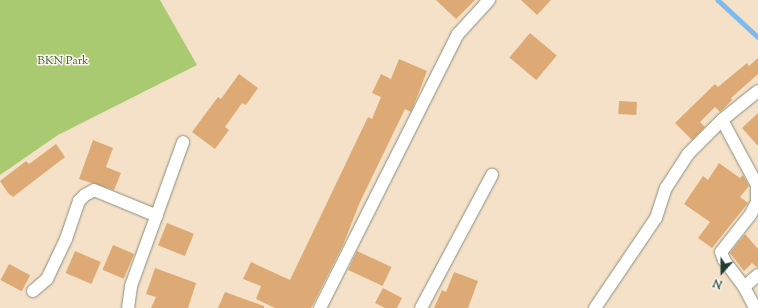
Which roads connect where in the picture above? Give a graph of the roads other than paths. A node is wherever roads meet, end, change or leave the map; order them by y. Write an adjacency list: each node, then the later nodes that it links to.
1 (489, 0): 12 (street)
2 (758, 91): 3 (street)
3 (722, 120): 6 (street); 14 (street)
4 (183, 142): 7 (street)
5 (492, 175): 13 (street)
6 (758, 185): 9 (street)
7 (157, 216): 10 (street); 11 (street)
8 (758, 275): 9 (street)
9 (744, 287): 15 (street)
10 (33, 292)
11 (128, 308)
12 (320, 308)
13 (421, 308)
14 (595, 308)
15 (755, 308)

